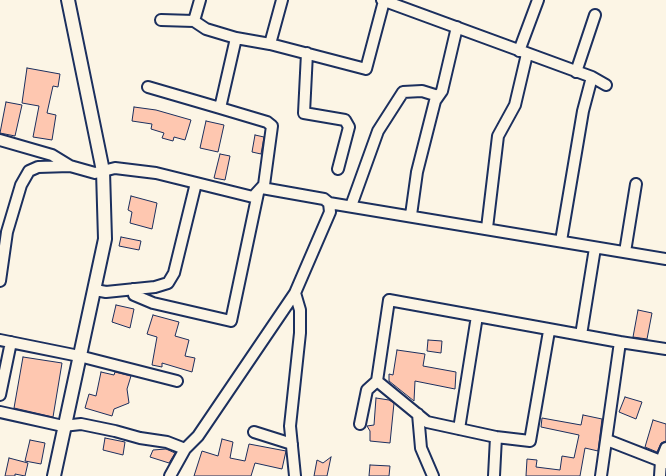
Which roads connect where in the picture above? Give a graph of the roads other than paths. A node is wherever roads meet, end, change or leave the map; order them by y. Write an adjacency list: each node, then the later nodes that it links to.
1 (68, 0): 23 (street)
2 (200, 0): 8 (street)
3 (282, 0): 11 (street)
4 (383, 0): 9 (street); 13 (street)
5 (538, 0): 12 (street)
6 (595, 15): 14 (street)
7 (161, 20): 8 (street)
8 (194, 21): 10 (street)
9 (456, 27): 12 (street); 18 (street)
10 (236, 38): 11 (street); 19 (street)
11 (270, 44): 13 (street)
12 (523, 52): 14 (street); 31 (street)
13 (307, 54): 22 (street)
14 (576, 72): 15 (street)
15 (592, 77): 16 (street); 32 (street)
16 (606, 85)
17 (148, 88): 19 (street)
18 (438, 96): 28 (street); 29 (street)
19 (220, 108): 26 (street)
20 (0, 140): 21 (street)
21 (70, 166): 23 (street); 30 (street)
22 (338, 169)
23 (103, 171): 24 (street); 38 (street)
24 (196, 183): 26 (street); 37 (street)
25 (636, 184): 34 (street)
26 (260, 191): 27 (street); 37 (street)
27 (329, 203): 28 (street); 39 (street)
28 (351, 206): 29 (street)
29 (411, 215): 31 (street)
30 (4, 227): 36 (street)
31 (487, 228): 32 (street)
32 (561, 241): 33 (street)
33 (595, 248): 34 (street); 42 (street)
34 (625, 252): 35 (street)
35 (666, 259)
36 (0, 281)
37 (133, 289): 38 (street)
38 (95, 290): 47 (street)
39 (295, 293): 59 (street); 61 (street)
40 (477, 316): 41 (street); 49 (street); 55 (street)
41 (549, 330): 42 (street); 57 (street)
42 (581, 336): 45 (street)
43 (0, 340): 44 (street)
44 (11, 342): 47 (street); 50 (street)
45 (620, 342): 46 (street); 58 (street)
46 (666, 349)
47 (79, 356): 48 (street); 54 (street)
48 (176, 381)
49 (377, 381): 52 (street); 53 (street)
50 (0, 395)
51 (0, 412): 54 (street)
52 (418, 414): 55 (street); 66 (street)
53 (360, 424)
54 (63, 426): 61 (street); 63 (street)
55 (459, 429): 57 (street)
56 (254, 432): 59 (street)
57 (496, 437): 67 (street)
58 (607, 440): 62 (street); 68 (street)
59 (292, 444): 65 (street)
60 (666, 448): 62 (street)
61 (185, 449): 64 (street)
62 (663, 462): 69 (street)
63 (54, 476)
64 (170, 476)
65 (296, 476)
66 (432, 476)
67 (494, 476)
68 (601, 476)
69 (660, 476)

